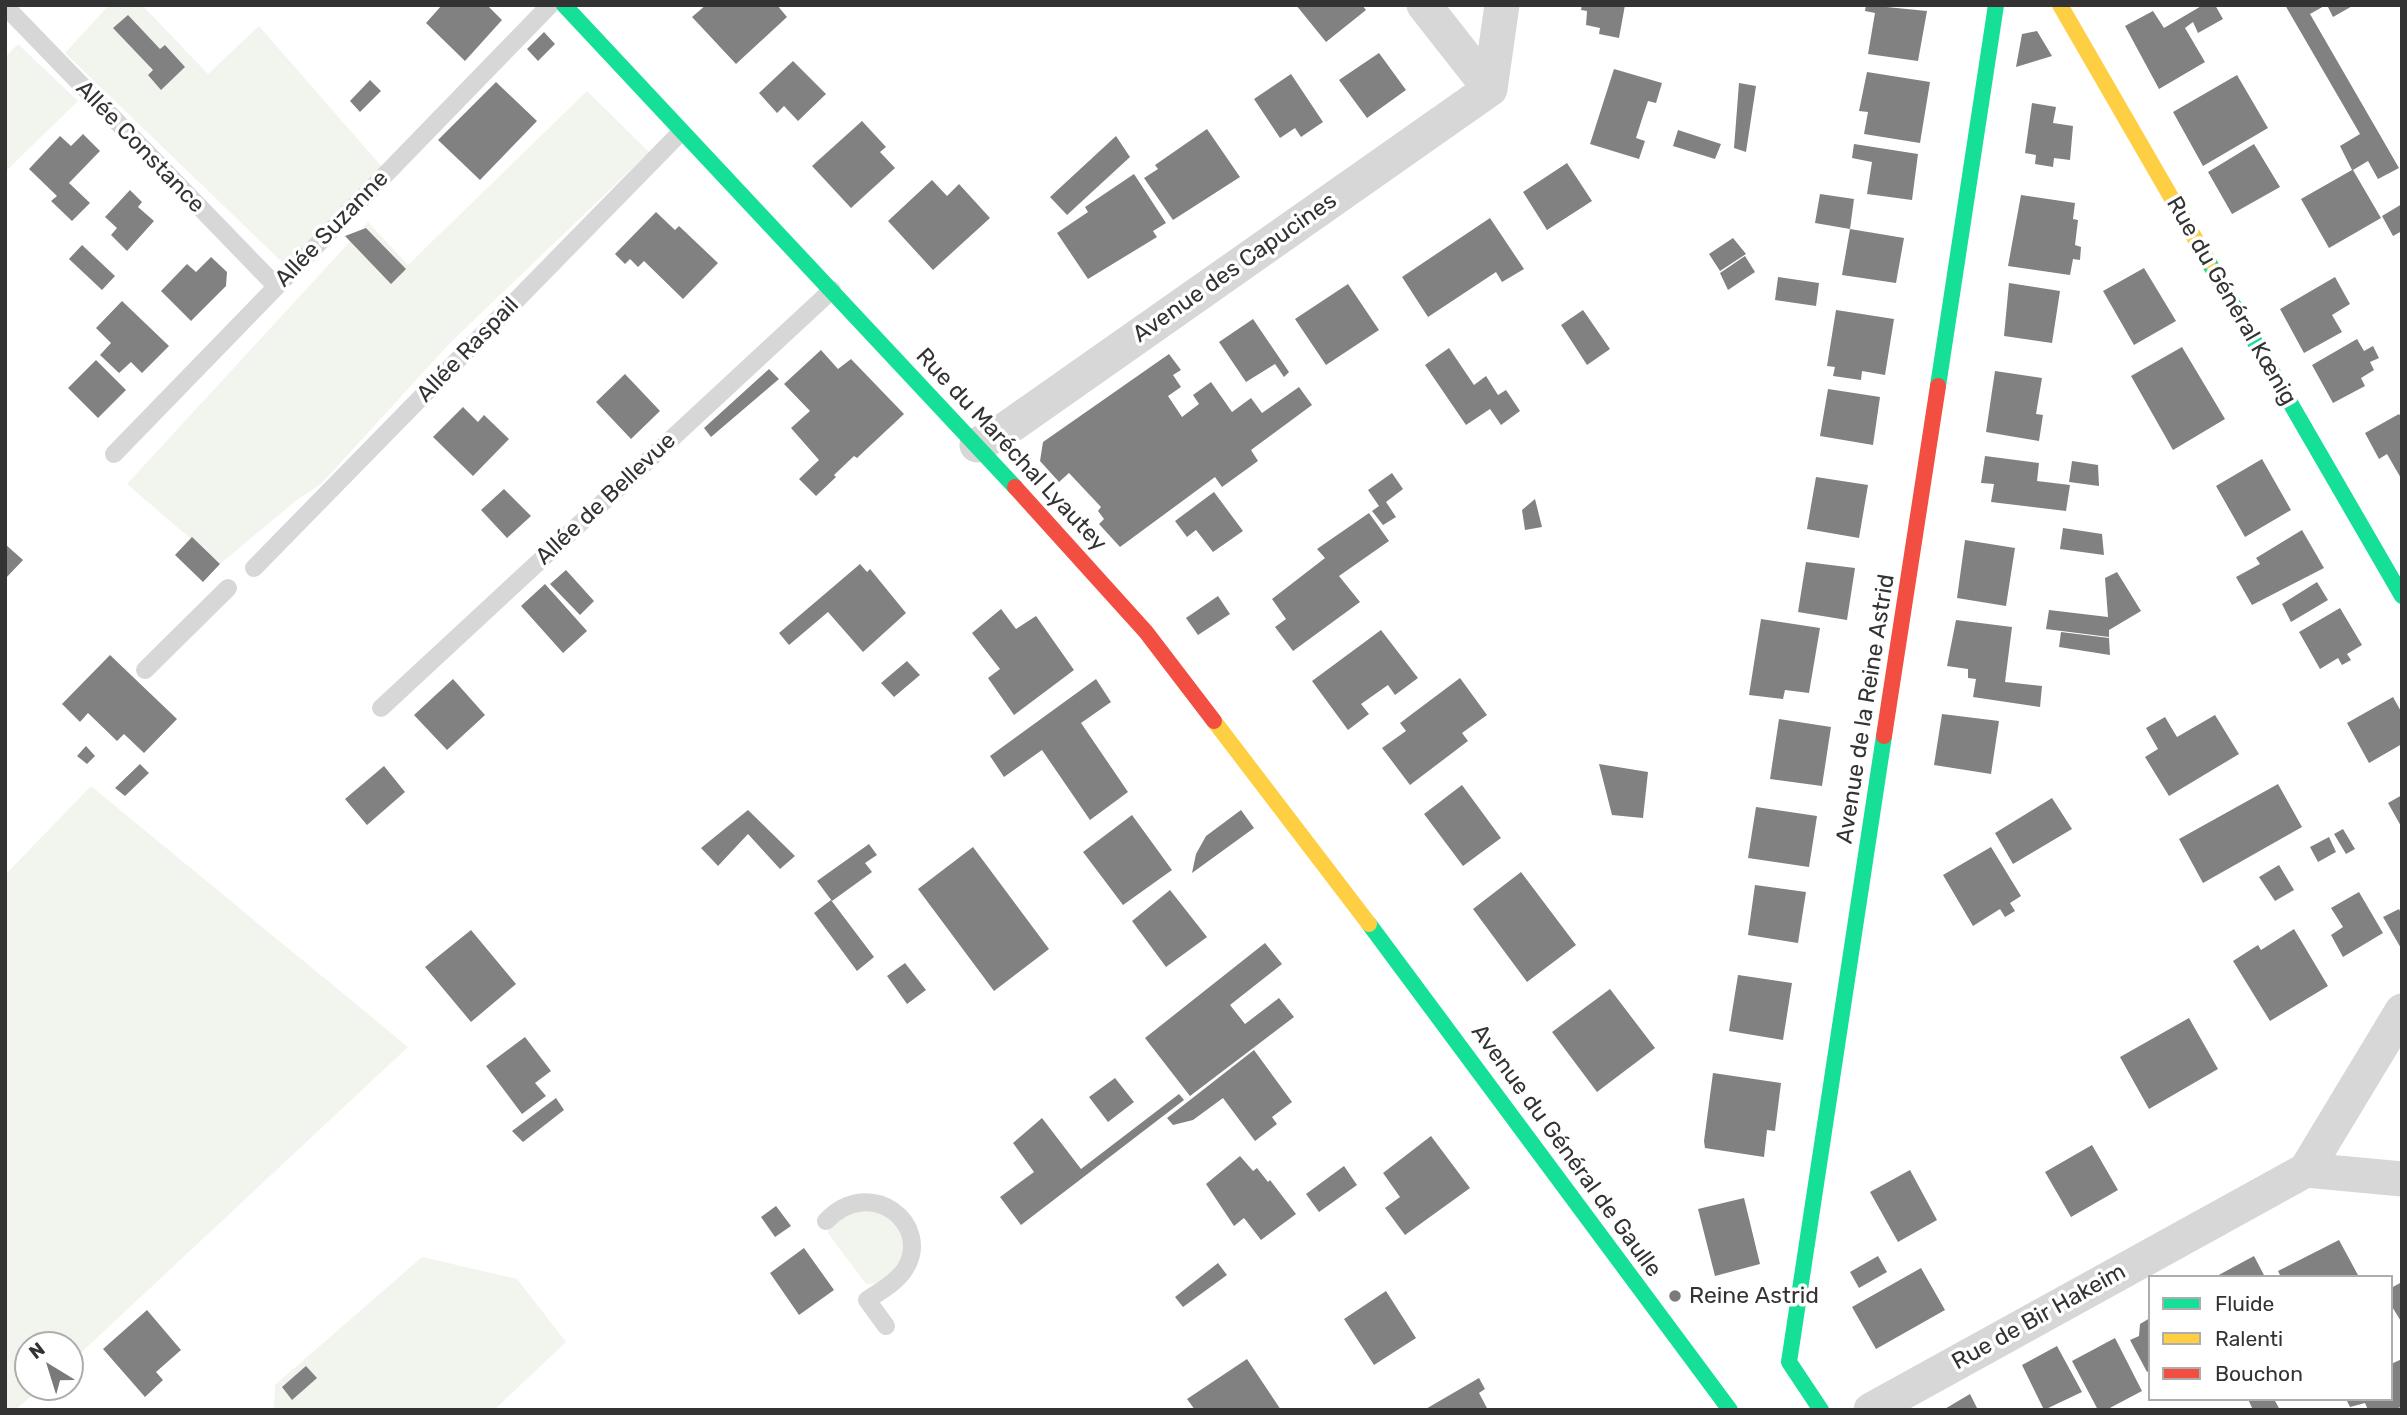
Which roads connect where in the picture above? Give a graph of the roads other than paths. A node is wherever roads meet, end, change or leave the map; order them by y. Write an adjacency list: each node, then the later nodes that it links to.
1 (550, 5): 10 (lane, Allée Suzanne)
2 (564, 5): 9 (street, Rue du Maréchal Lyautey)
3 (1424, 5): 8 (street)
4 (1502, 5): 8 (street)
5 (1996, 5): 26 (street, Avenue de la Reine Astrid)
6 (2060, 5): 16 (street, Rue du Général Kœnig)
7 (5, 6): 10 (lane, Allée Constance)
8 (1490, 89): 12 (street, Avenue des Capucines)
9 (681, 132): 11 (street, Rue du Maréchal Lyautey); 14 (lane, Allée Raspail)
10 (276, 286): 13 (lane, Allée Suzanne)
11 (832, 290): 12 (street, Rue du Maréchal Lyautey); 18 (lane, Allée de Bellevue)
12 (977, 445): 19 (street, Rue du Maréchal Lyautey)
13 (114, 454)
14 (254, 568)
15 (228, 588): 17 (lane)
16 (2402, 596)
17 (145, 670)
18 (381, 708)
19 (1391, 953): 25 (street, Avenue du Général de Gaulle)
20 (2402, 1011): 21 (street)
21 (2306, 1170): 22 (street); 27 (street, Rue de Bir Hakeim)
22 (2402, 1179)
23 (826, 1221): 24 (lane)
24 (887, 1326)
25 (1730, 1410)
26 (1821, 1410)
27 (1871, 1410)

